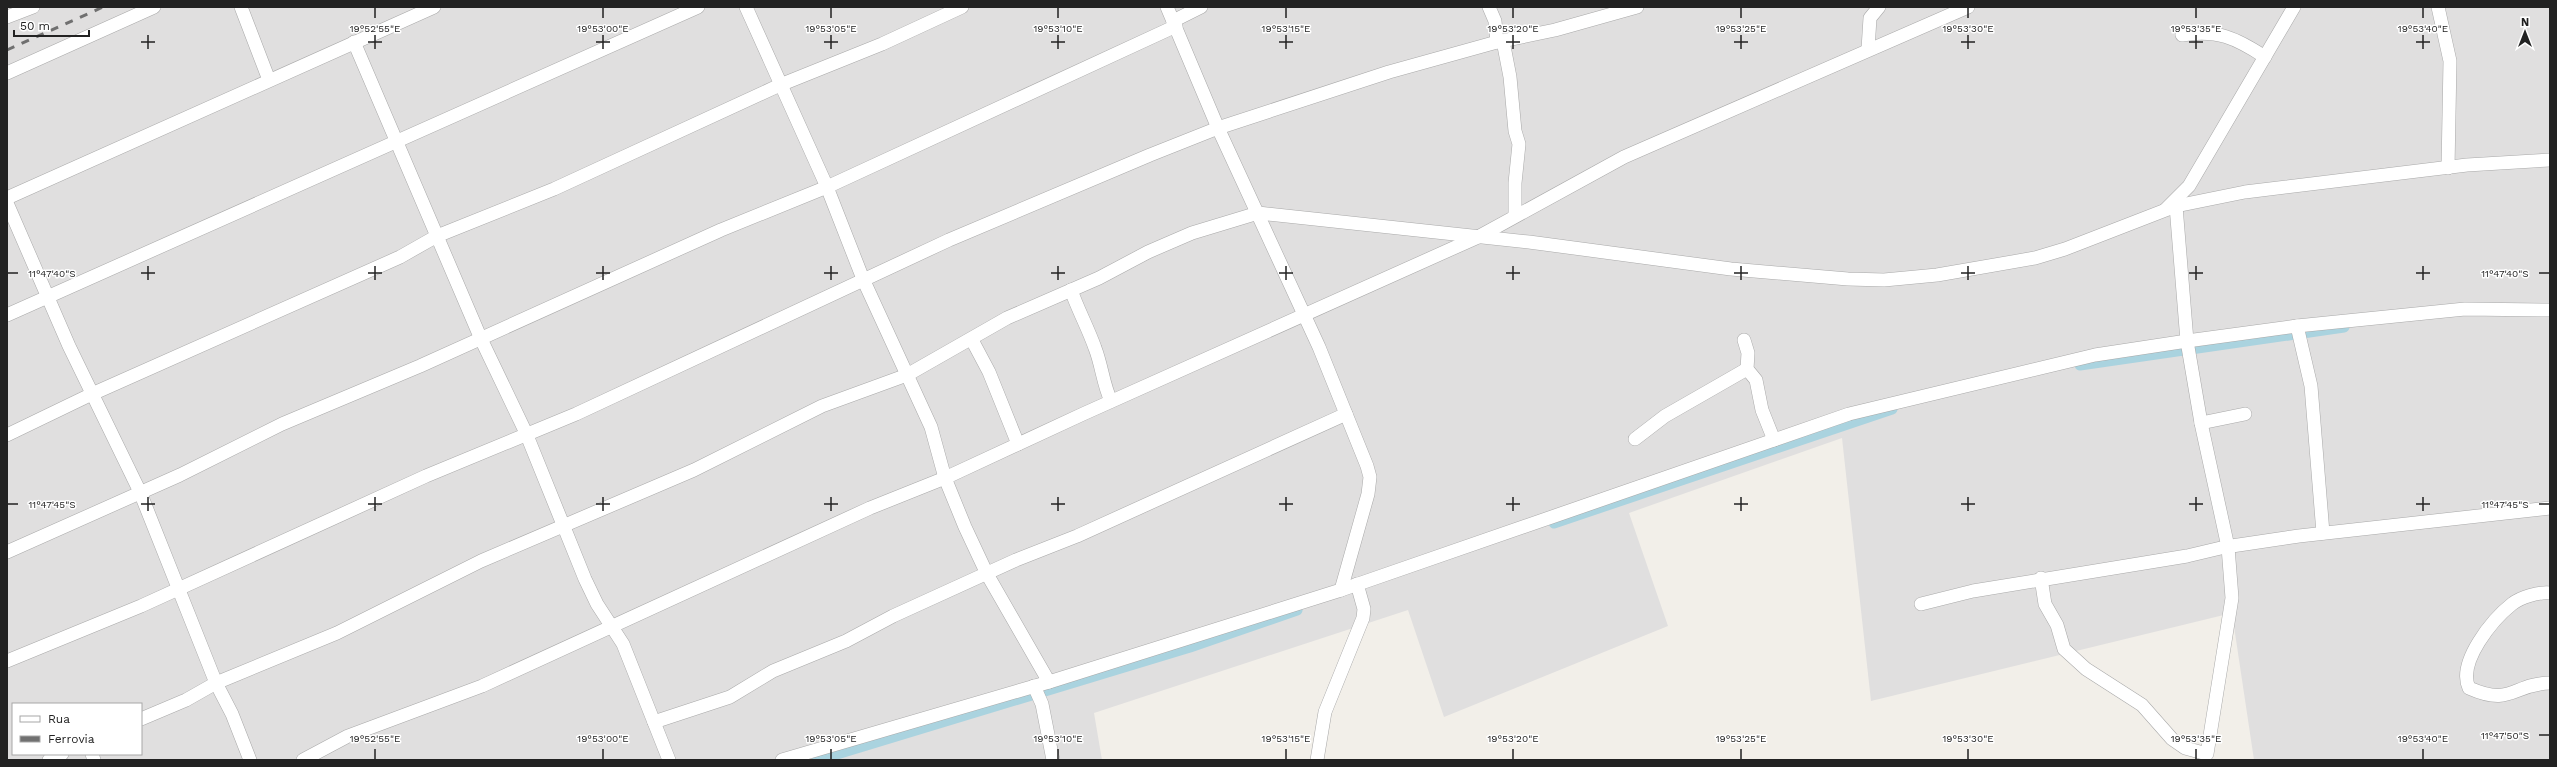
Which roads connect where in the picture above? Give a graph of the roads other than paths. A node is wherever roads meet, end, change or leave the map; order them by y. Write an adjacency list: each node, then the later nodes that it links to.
1 (33, 7): 16 (street)
2 (154, 7): 23 (street)
3 (241, 7): 24 (street)
4 (434, 7): 20 (street)
5 (698, 7): 27 (street)
6 (746, 7): 25 (street)
7 (962, 7): 25 (street)
8 (1167, 7): 17 (street)
9 (1201, 7): 17 (street)
10 (1489, 7): 19 (street)
11 (1637, 7): 19 (street)
12 (1879, 7): 21 (street)
13 (1968, 7): 21 (street)
14 (2294, 7): 22 (street)
15 (2438, 7): 29 (street)
16 (7, 17)
17 (1174, 23): 26 (street); 30 (street)
18 (2182, 35): 22 (street)
19 (1500, 41): 26 (street); 35 (street)
20 (354, 42): 24 (street); 27 (street)
21 (1868, 49): 35 (street)
22 (2265, 58): 33 (street)
23 (7, 73)
24 (269, 80): 31 (street)
25 (780, 85): 30 (street); 36 (street)
26 (1218, 128): 34 (street); 38 (street)
27 (397, 141): 36 (street); 40 (street)
28 (2550, 160): 29 (street)
29 (2448, 168): 33 (street)
30 (827, 187): 38 (street); 45 (street)
31 (7, 198)
32 (7, 203): 40 (street)
33 (2170, 208): 37 (street); 48 (street)
34 (1258, 213): 37 (street); 39 (street); 43 (street)
35 (1515, 216): 37 (street)
36 (437, 236): 45 (street); 51 (street)
37 (1478, 237): 43 (street)
38 (864, 279): 50 (street); 56 (street)
39 (1071, 290): 46 (street); 52 (street)
40 (47, 295): 42 (street); 51 (street)
41 (2550, 310): 44 (street)
42 (7, 315)
43 (1304, 315): 52 (street); 53 (street)
44 (2297, 326): 48 (street); 65 (street)
45 (481, 339): 56 (street); 62 (street)
46 (972, 340): 50 (street); 60 (street)
47 (1744, 340): 49 (street)
48 (2187, 341): 55 (street); 59 (street)
49 (1747, 369): 58 (street); 59 (street)
50 (907, 375): 61 (street); 64 (street)
51 (92, 394): 57 (street); 62 (street)
52 (1111, 401): 60 (street)
53 (1346, 414): 68 (street); 72 (street)
54 (2245, 414): 55 (street)
55 (2201, 423): 66 (street)
56 (526, 433): 64 (street); 71 (street)
57 (7, 435)
58 (1635, 439)
59 (1774, 440): 70 (street)
60 (1018, 444): 61 (street)
61 (945, 478): 68 (street); 75 (street)
62 (140, 492): 67 (street); 71 (street)
63 (2550, 508): 65 (street)
64 (562, 525): 75 (street); 78 (street)
65 (2323, 533): 66 (street)
66 (2228, 547): 69 (street); 69 (street)
67 (7, 552)
68 (987, 574): 77 (street); 82 (street)
69 (2041, 578): 74 (street)
70 (1357, 584): 72 (street); 90 (street)
71 (178, 588): 76 (street); 78 (street)
72 (1341, 590): 77 (street)
73 (2550, 593): 79 (street)
74 (1921, 604)
75 (612, 626): 82 (street); 86 (street)
76 (7, 661)
77 (1049, 682): 80 (street)
78 (216, 683): 81 (street); 85 (street)
79 (2550, 683)
80 (1034, 686): 88 (street); 89 (street)
81 (142, 719)
82 (654, 722): 87 (street)
83 (60, 755): 84 (street)
84 (49, 760)
85 (250, 760)
86 (303, 760)
87 (669, 760)
88 (782, 760)
89 (1053, 760)
90 (1317, 760)

